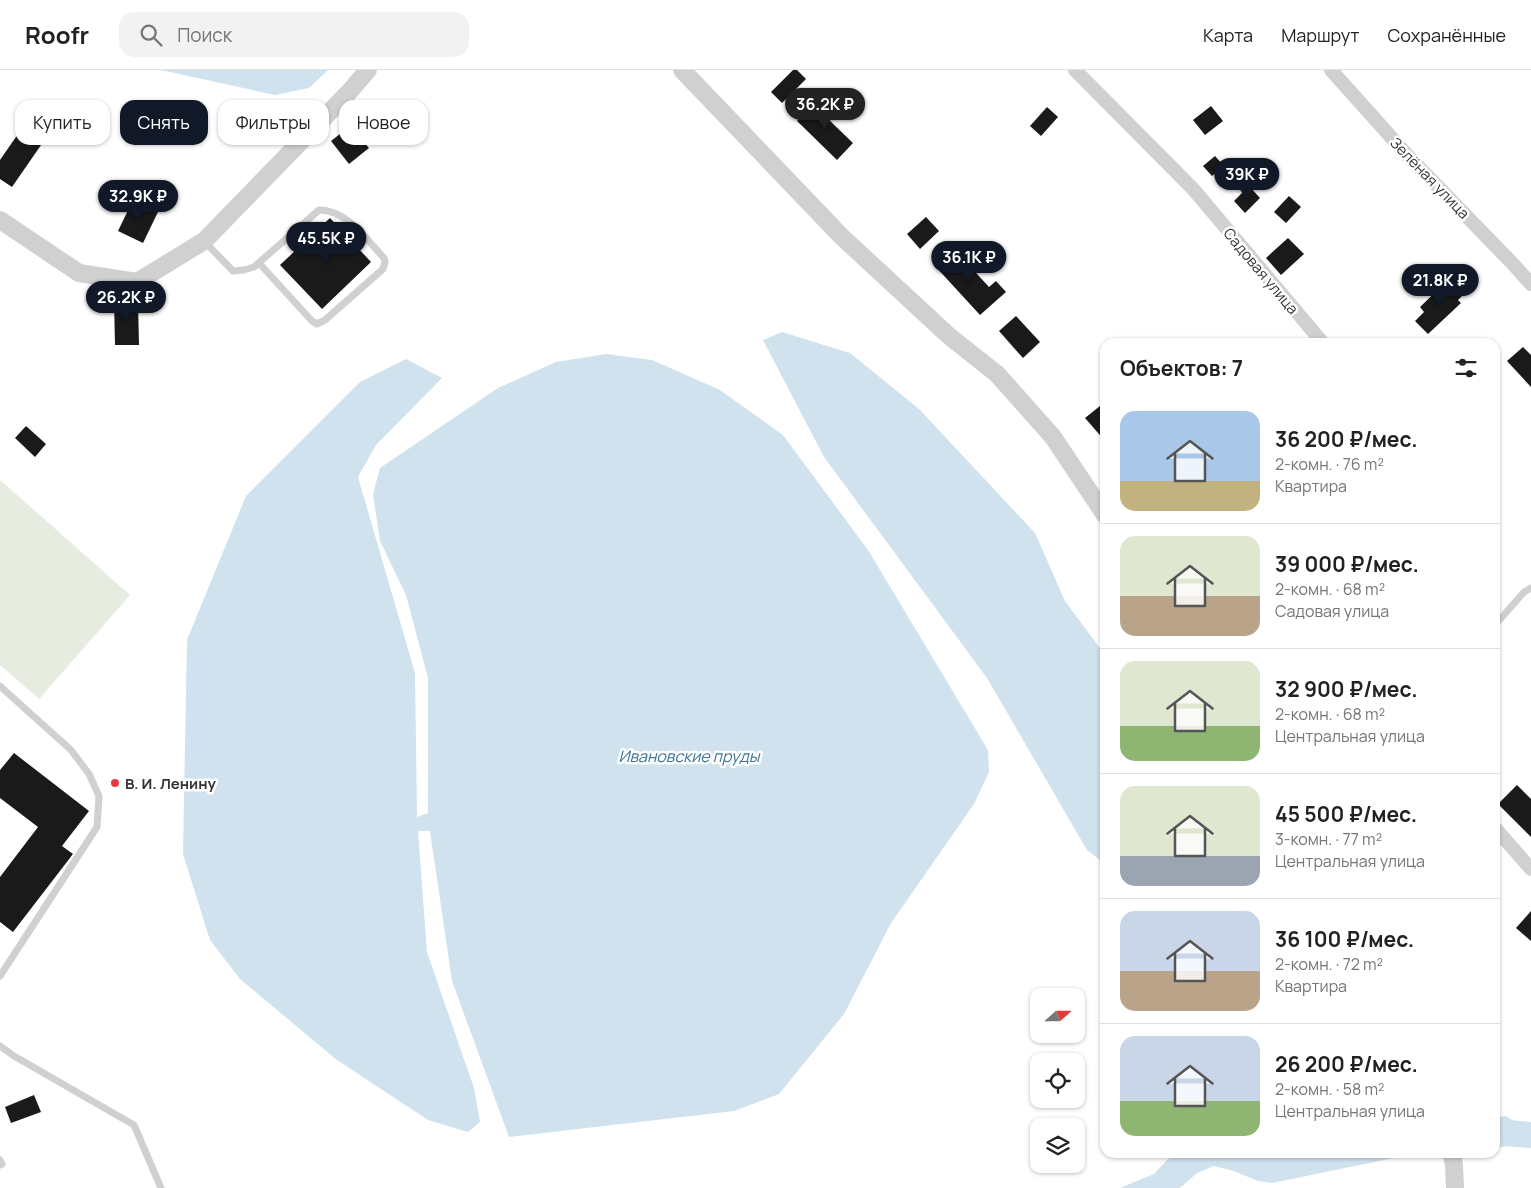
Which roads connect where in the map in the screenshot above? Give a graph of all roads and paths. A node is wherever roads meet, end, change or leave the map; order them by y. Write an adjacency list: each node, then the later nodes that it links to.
1 (368, 70): 6 (street)
2 (682, 70): 10 (street)
3 (1075, 70): 9 (street, Садовая улица)
4 (1331, 70): 8 (street, Зелёная улица)
5 (0, 220): 6 (street)
6 (204, 241): 7 (lane)
7 (259, 263): 7 (lane)
8 (1531, 284)
9 (1319, 338)
10 (1100, 508)
11 (1531, 588): 12 (lane)
12 (1500, 619)
13 (0, 686): 16 (lane)
14 (1500, 834): 15 (street)
15 (1531, 869)
16 (0, 976)
17 (0, 1046): 21 (lane)
18 (1451, 1158): 22 (street)
19 (0, 1160): 20 (lane)
20 (0, 1165)
21 (161, 1188)
22 (1455, 1188)

